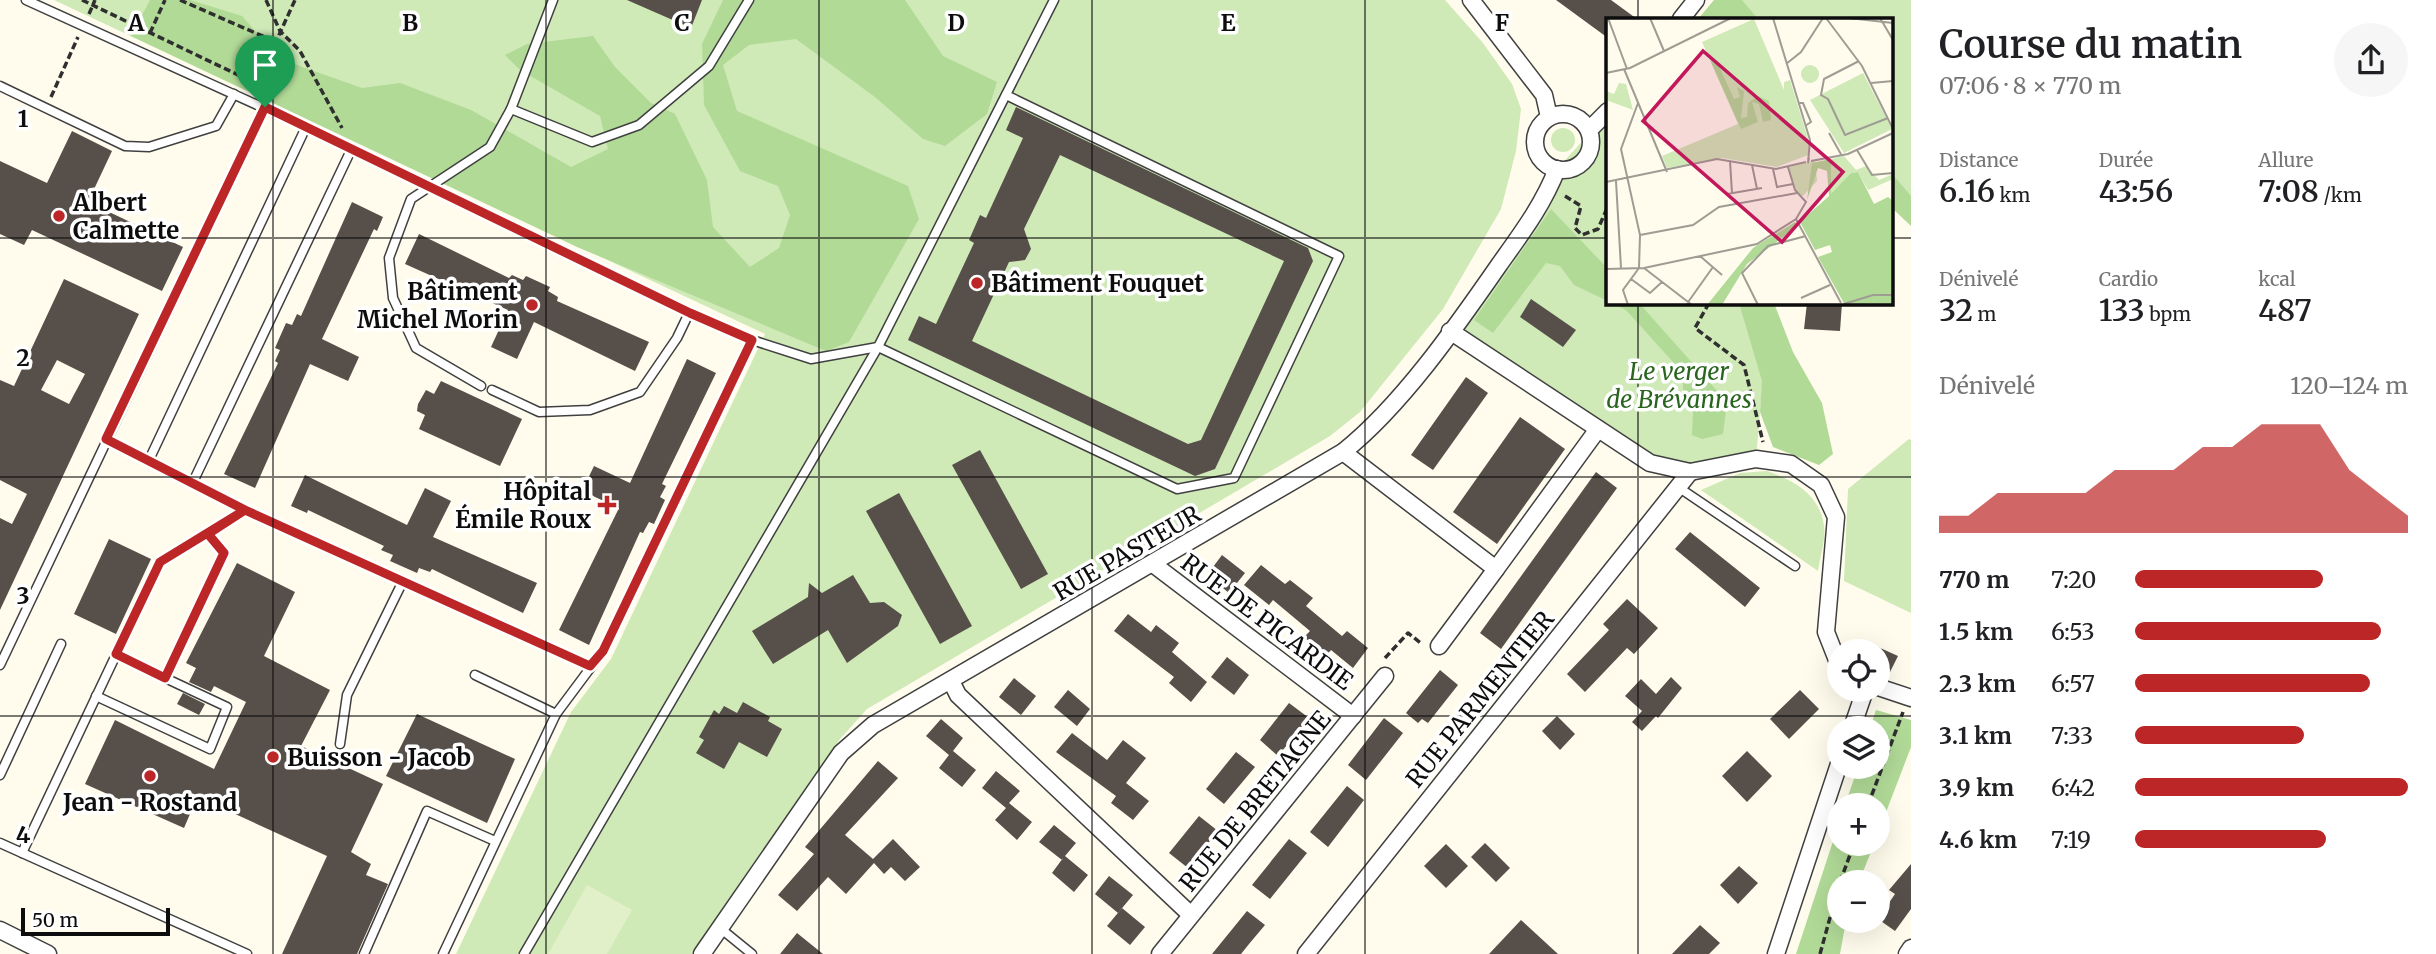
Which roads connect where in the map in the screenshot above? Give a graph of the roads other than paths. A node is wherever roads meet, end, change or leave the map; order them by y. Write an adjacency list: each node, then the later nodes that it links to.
1 (26, 0): 9 (lane)
2 (553, 0): 12 (lane)
3 (749, 0): 12 (lane)
4 (1054, 0): 10 (lane)
5 (1471, 0): 14 (street)
6 (1696, 0): 7 (street)
7 (1682, 18)
8 (0, 86): 9 (lane)
9 (234, 94): 11 (lane)
10 (1006, 95): 23 (lane); 23 (lane)
11 (265, 107): 15 (lane); 27 (lane)
12 (511, 109): 19 (lane)
13 (1606, 113): 16 (street)
14 (1549, 117): 16 (street); 18 (street)
15 (306, 127): 17 (lane); 29 (lane)
16 (1589, 130): 18 (street)
17 (352, 148): 19 (lane); 31 (lane)
18 (1557, 169): 21 (street, RUE PASTEUR)
19 (428, 186): 20 (lane); 24 (lane)
20 (690, 313): 22 (lane); 25 (lane)
21 (1450, 331): 26 (street); 28 (street, RUE PASTEUR)
22 (752, 340): 23 (lane); 44 (lane)
23 (877, 347): 69 (lane)
24 (481, 386)
25 (492, 390)
26 (1598, 429): 30 (street); 37 (street)
27 (106, 439): 29 (lane); 43 (lane)
28 (1343, 452): 35 (street, RUE PASTEUR); 37 (street)
29 (149, 460): 31 (lane)
30 (1690, 472): 32 (street, RUE PARMENTIER); 39 (street)
31 (193, 482): 33 (lane)
32 (1678, 487): 36 (lane); 64 (street, RUE PARMENTIER)
33 (245, 510): 34 (lane); 38 (lane)
34 (208, 534): 42 (lane); 47 (lane)
35 (1153, 564): 48 (street, RUE PASTEUR); 53 (street, RUE DE PICARDIE)
36 (1795, 566)
37 (1496, 569): 41 (street)
38 (403, 581): 44 (lane); 54 (lane)
39 (1829, 639)
40 (61, 644): 55 (lane)
41 (1439, 646)
42 (116, 654): 47 (lane); 50 (lane)
43 (0, 665)
44 (590, 666): 52 (lane)
45 (475, 675): 52 (lane)
46 (1385, 676): 53 (street, RUE DE BRETAGNE)
47 (165, 678): 50 (lane)
48 (951, 681): 60 (street); 61 (street, RUE PASTEUR)
49 (1890, 691): 51 (street)
50 (96, 696): 59 (lane)
51 (1910, 698)
52 (556, 714): 57 (lane)
53 (1353, 716): 60 (street, RUE DE BRETAGNE)
54 (340, 744)
55 (0, 775)
56 (1834, 779): 73 (street)
57 (495, 841): 67 (lane); 68 (lane)
58 (0, 843): 59 (lane)
59 (22, 853): 66 (lane)
60 (1191, 915): 72 (street, RUE DE BRETAGNE)
61 (720, 928): 70 (street, RUE PASTEUR); 71 (lane)
62 (0, 930): 65 (street)
63 (1911, 948): 74 (street)
64 (1312, 952)
65 (48, 954)
66 (247, 954)
67 (364, 954)
68 (443, 954)
69 (524, 954)
70 (702, 954)
71 (752, 954)
72 (1160, 954)
73 (1776, 954)
74 (1906, 954)

